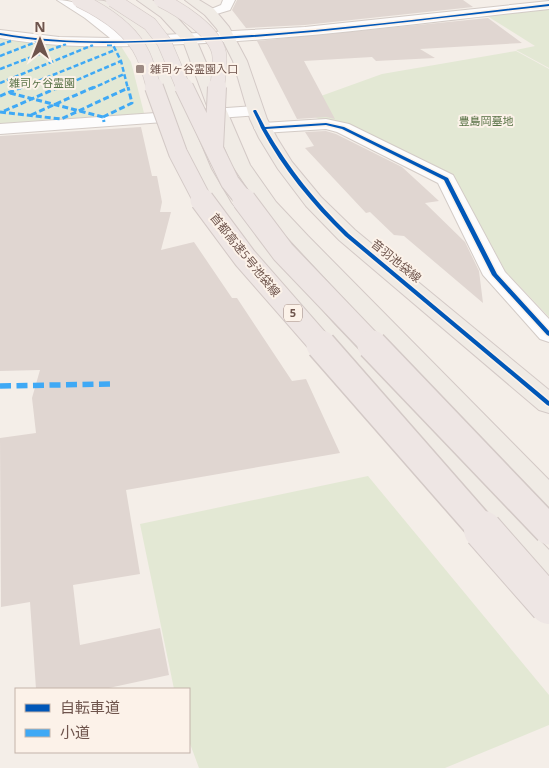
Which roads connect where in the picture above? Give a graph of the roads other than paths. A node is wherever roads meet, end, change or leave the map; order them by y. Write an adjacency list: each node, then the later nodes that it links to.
1 (63, 0): 17 (street)
2 (79, 0): 28 (highway, 首都高速5号池袋線 / 5, bridge)
3 (100, 0): 16 (main road)
4 (114, 0): 22 (highway, bridge)
5 (143, 0): 15 (main road)
6 (161, 0): 22 (highway, bridge)
7 (191, 0): 11 (main road, 音羽池袋線)
8 (229, 0): 11 (street)
9 (549, 5): 12 (street)
10 (410, 9): 12 (street)
11 (210, 12): 14 (main road, 音羽池袋線)
12 (420, 19): 14 (street)
13 (0, 34): 17 (street)
14 (232, 39): 15 (street); 20 (main road, 音羽池袋線)
15 (190, 40): 16 (street); 18 (main road)
16 (150, 41): 17 (street); 19 (main road)
17 (124, 42)
18 (218, 114): 19 (street); 20 (street); 25 (main road)
19 (179, 117): 21 (street); 27 (main road)
20 (259, 120): 23 (street); 24 (main road, 音羽池袋線)
21 (0, 129)
22 (214, 154): 26 (highway, bridge)
23 (549, 334)
24 (549, 404)
25 (549, 499)
26 (549, 530)
27 (549, 572)
28 (549, 605)

